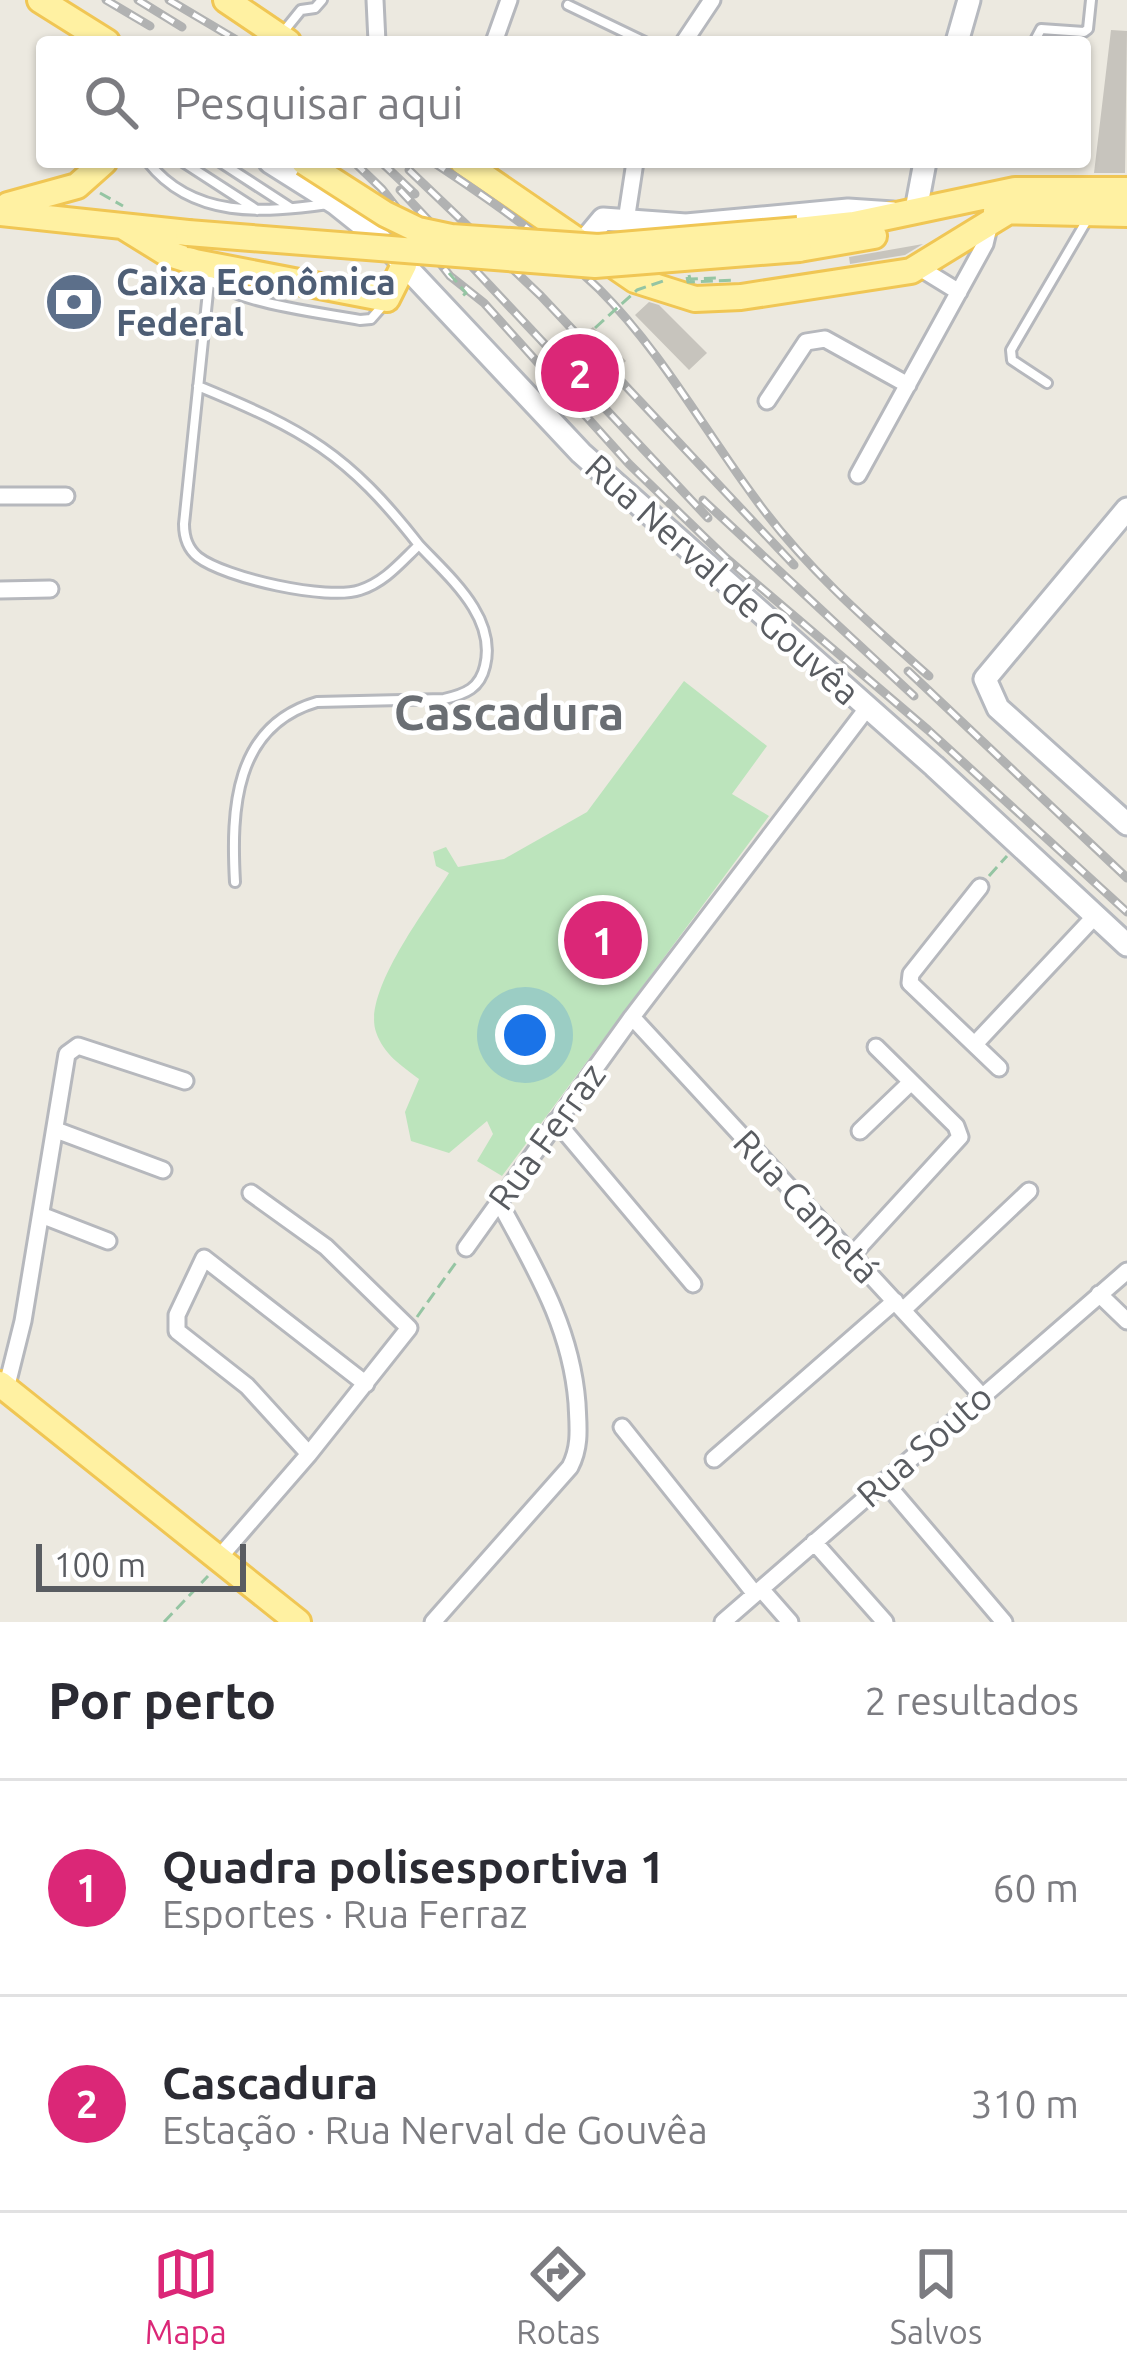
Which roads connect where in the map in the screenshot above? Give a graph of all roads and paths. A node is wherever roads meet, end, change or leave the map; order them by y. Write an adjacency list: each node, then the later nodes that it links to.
1 (40, 0): 11 (main road)
2 (226, 0): 12 (main road)
3 (322, 0): 9 (lane)
4 (375, 0): 14 (street)
5 (509, 0): 15 (street)
6 (712, 0): 17 (street)
7 (969, 0): 18 (main road)
8 (1091, 0): 19 (lane)
9 (299, 5): 13 (lane)
10 (568, 5): 16 (lane)
11 (91, 36)
12 (280, 36)
13 (285, 36)
14 (377, 36)
15 (496, 36)
16 (633, 36)
17 (688, 36)
18 (959, 36)
19 (1037, 36)
20 (98, 168): 32 (main road)
21 (156, 168): 33 (lane)
22 (192, 168): 33 (lane)
23 (229, 168): 31 (lane)
24 (279, 168): 30 (main road, Rua Nerval de Gouvêa)
25 (313, 168): 40 (main road, bridge)
26 (472, 168): 41 (main road)
27 (634, 168): 38 (street)
28 (923, 168): 34 (main road)
29 (1127, 190): 34 (main road)
30 (335, 203): 31 (lane); 42 (main road, Rua Nerval de Gouvêa)
31 (292, 209): 33 (lane)
32 (0, 210): 39 (main road)
33 (258, 211)
34 (908, 212): 38 (main road); 40 (main road)
35 (1090, 212): 36 (main road); 37 (main road); 51 (lane)
36 (1127, 214)
37 (1001, 216): 40 (main road); 43 (main road); 47 (street)
38 (626, 221): 41 (main road)
39 (124, 227): 40 (main road, bridge); 44 (main road)
40 (799, 240)
41 (589, 249): 43 (main road)
42 (404, 265): 44 (main road); 63 (main road, Rua Nerval de Gouvêa)
43 (920, 268): 47 (street)
44 (202, 272): 53 (lane)
45 (449, 273): 48 (path, bridge)
46 (689, 274): 49 (path, bridge)
47 (958, 292): 52 (street)
48 (460, 298)
49 (595, 328)
50 (550, 369): 54 (path, bridge)
51 (1047, 383)
52 (908, 385): 55 (street); 56 (street)
53 (198, 386): 60 (lane); 60 (lane)
54 (553, 395)
55 (767, 401)
56 (859, 475)
57 (0, 496): 58 (street)
58 (66, 496)
59 (1127, 509): 64 (main road)
60 (419, 545): 66 (lane)
61 (50, 589): 62 (street)
62 (0, 590)
63 (868, 707): 65 (main road, Rua Nerval de Gouvêa); 70 (street, Rua Ferraz)
64 (1127, 824)
65 (1018, 843): 67 (path); 68 (main road, Rua Nerval de Gouvêa)
66 (235, 882)
67 (980, 887): 71 (street)
68 (1096, 914): 69 (main road, Rua Nerval de Gouvêa); 71 (street)
69 (1127, 946)
70 (632, 1017): 76 (street, Rua Ferraz); 86 (street, Rua Cametá)
71 (975, 1044): 73 (street)
72 (876, 1047): 75 (street)
73 (999, 1068)
74 (185, 1081): 77 (street)
75 (910, 1083): 78 (street); 86 (street)
76 (556, 1121): 82 (street, Rua Ferraz); 88 (street)
77 (56, 1130): 79 (street); 83 (street)
78 (860, 1131)
79 (163, 1170)
80 (1029, 1191): 90 (street)
81 (251, 1193): 92 (street)
82 (498, 1200): 85 (street, Rua Ferraz); 106 (street)
83 (41, 1215): 84 (street); 94 (street)
84 (108, 1241)
85 (466, 1248): 92 (path, Rua Ferraz)
86 (852, 1255): 90 (street, Rua Cametá)
87 (1127, 1270): 89 (street, Rua Souto)
88 (693, 1284)
89 (1100, 1294): 91 (street); 95 (street, Rua Souto)
90 (899, 1306): 95 (street, Rua Cametá); 98 (street)
91 (1127, 1321)
92 (409, 1328): 93 (street)
93 (365, 1384): 97 (street); 97 (street)
94 (3, 1386): 101 (main road)
95 (981, 1395): 99 (street, Rua Souto)
96 (622, 1427): 102 (street)
97 (308, 1454): 101 (street)
98 (714, 1459)
99 (884, 1481): 100 (street, Rua Souto); 109 (street)
100 (814, 1542): 102 (street, Rua Souto); 108 (street)
101 (218, 1559): 104 (path); 105 (main road)
102 (758, 1591): 103 (street, Rua Souto); 107 (street)
103 (727, 1621)
104 (164, 1622)
105 (298, 1622)
106 (433, 1622)
107 (790, 1622)
108 (885, 1622)
109 (1004, 1622)

